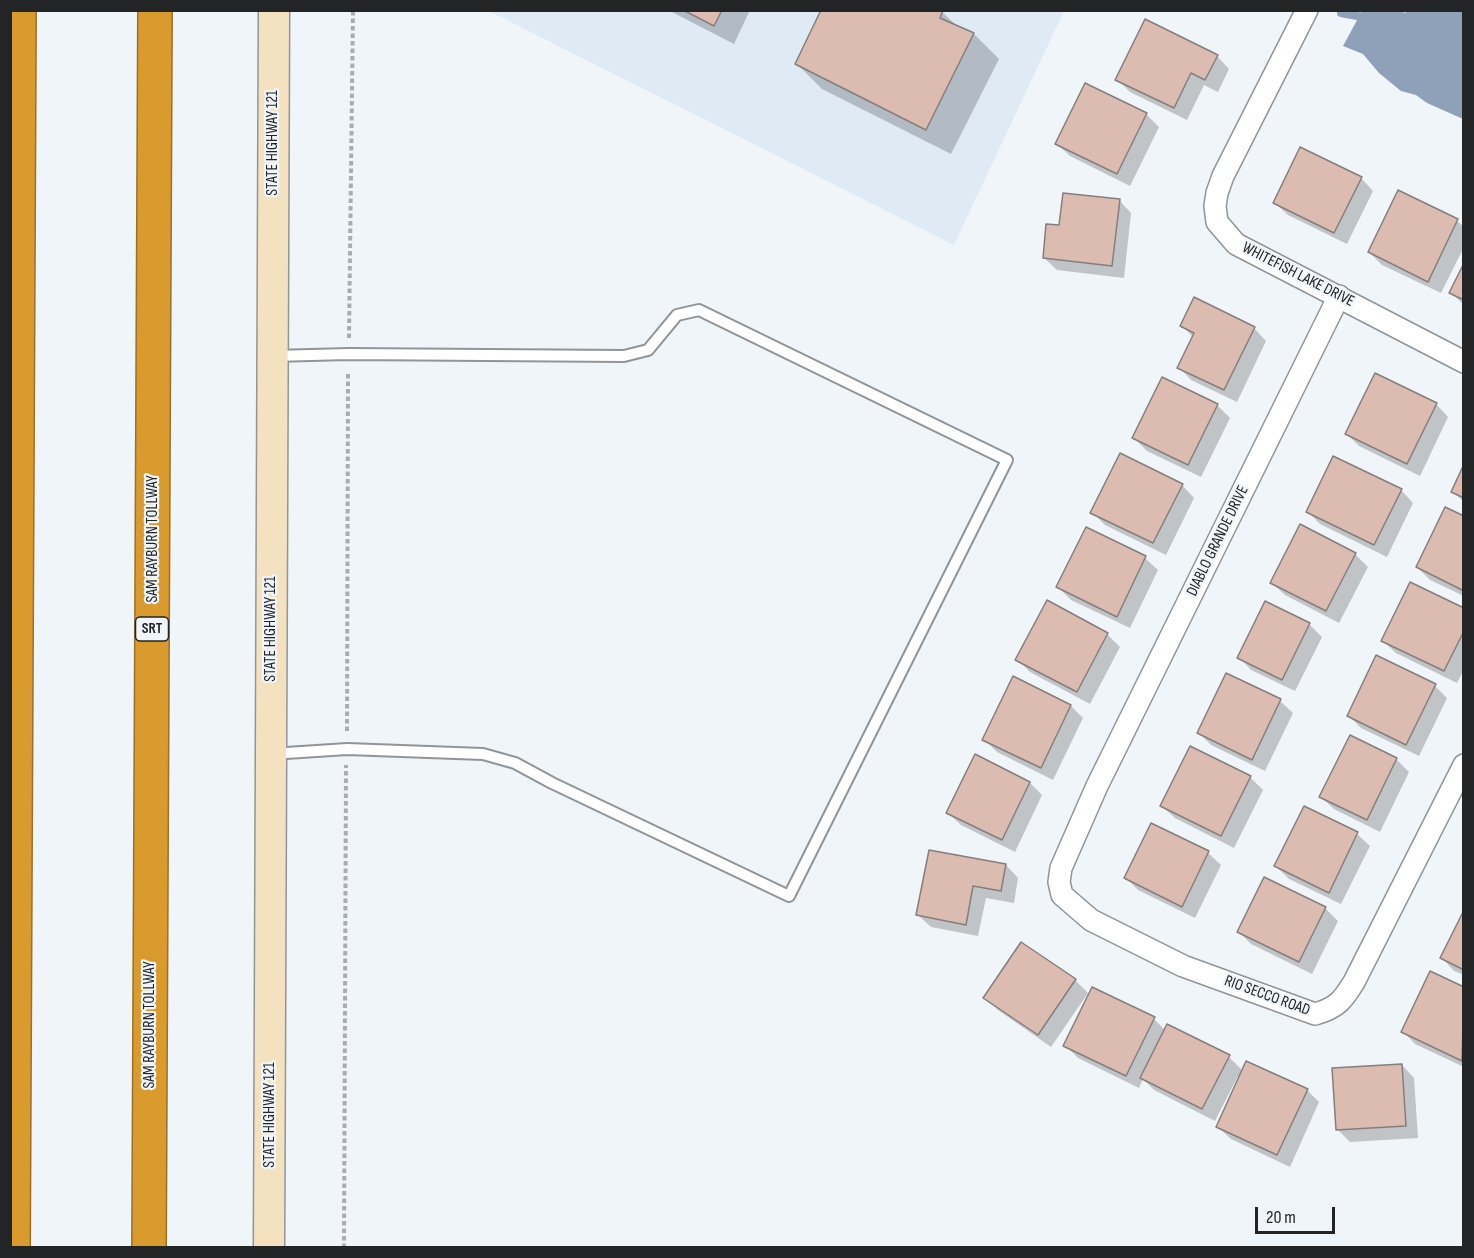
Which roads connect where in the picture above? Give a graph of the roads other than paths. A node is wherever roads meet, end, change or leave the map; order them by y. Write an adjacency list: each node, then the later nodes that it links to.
1 (19, 10): 11 (highway)
2 (155, 10): 12 (highway, SAM RAYBURN TOLLWAY / SRT)
3 (274, 10): 6 (main road, STATE HIGHWAY 121)
4 (1307, 10): 5 (street, WHITEFISH LAKE DRIVE)
5 (1339, 296): 7 (street, WHITEFISH LAKE DRIVE); 10 (street, DIABLO GRANDE DRIVE)
6 (272, 356): 8 (main road, STATE HIGHWAY 121); 8 (lane)
7 (1464, 362)
8 (271, 754): 13 (main road, STATE HIGHWAY 121)
9 (1464, 765): 10 (street, RIO SECCO ROAD)
10 (1097, 786)
11 (13, 1248)
12 (149, 1248)
13 (269, 1248)

